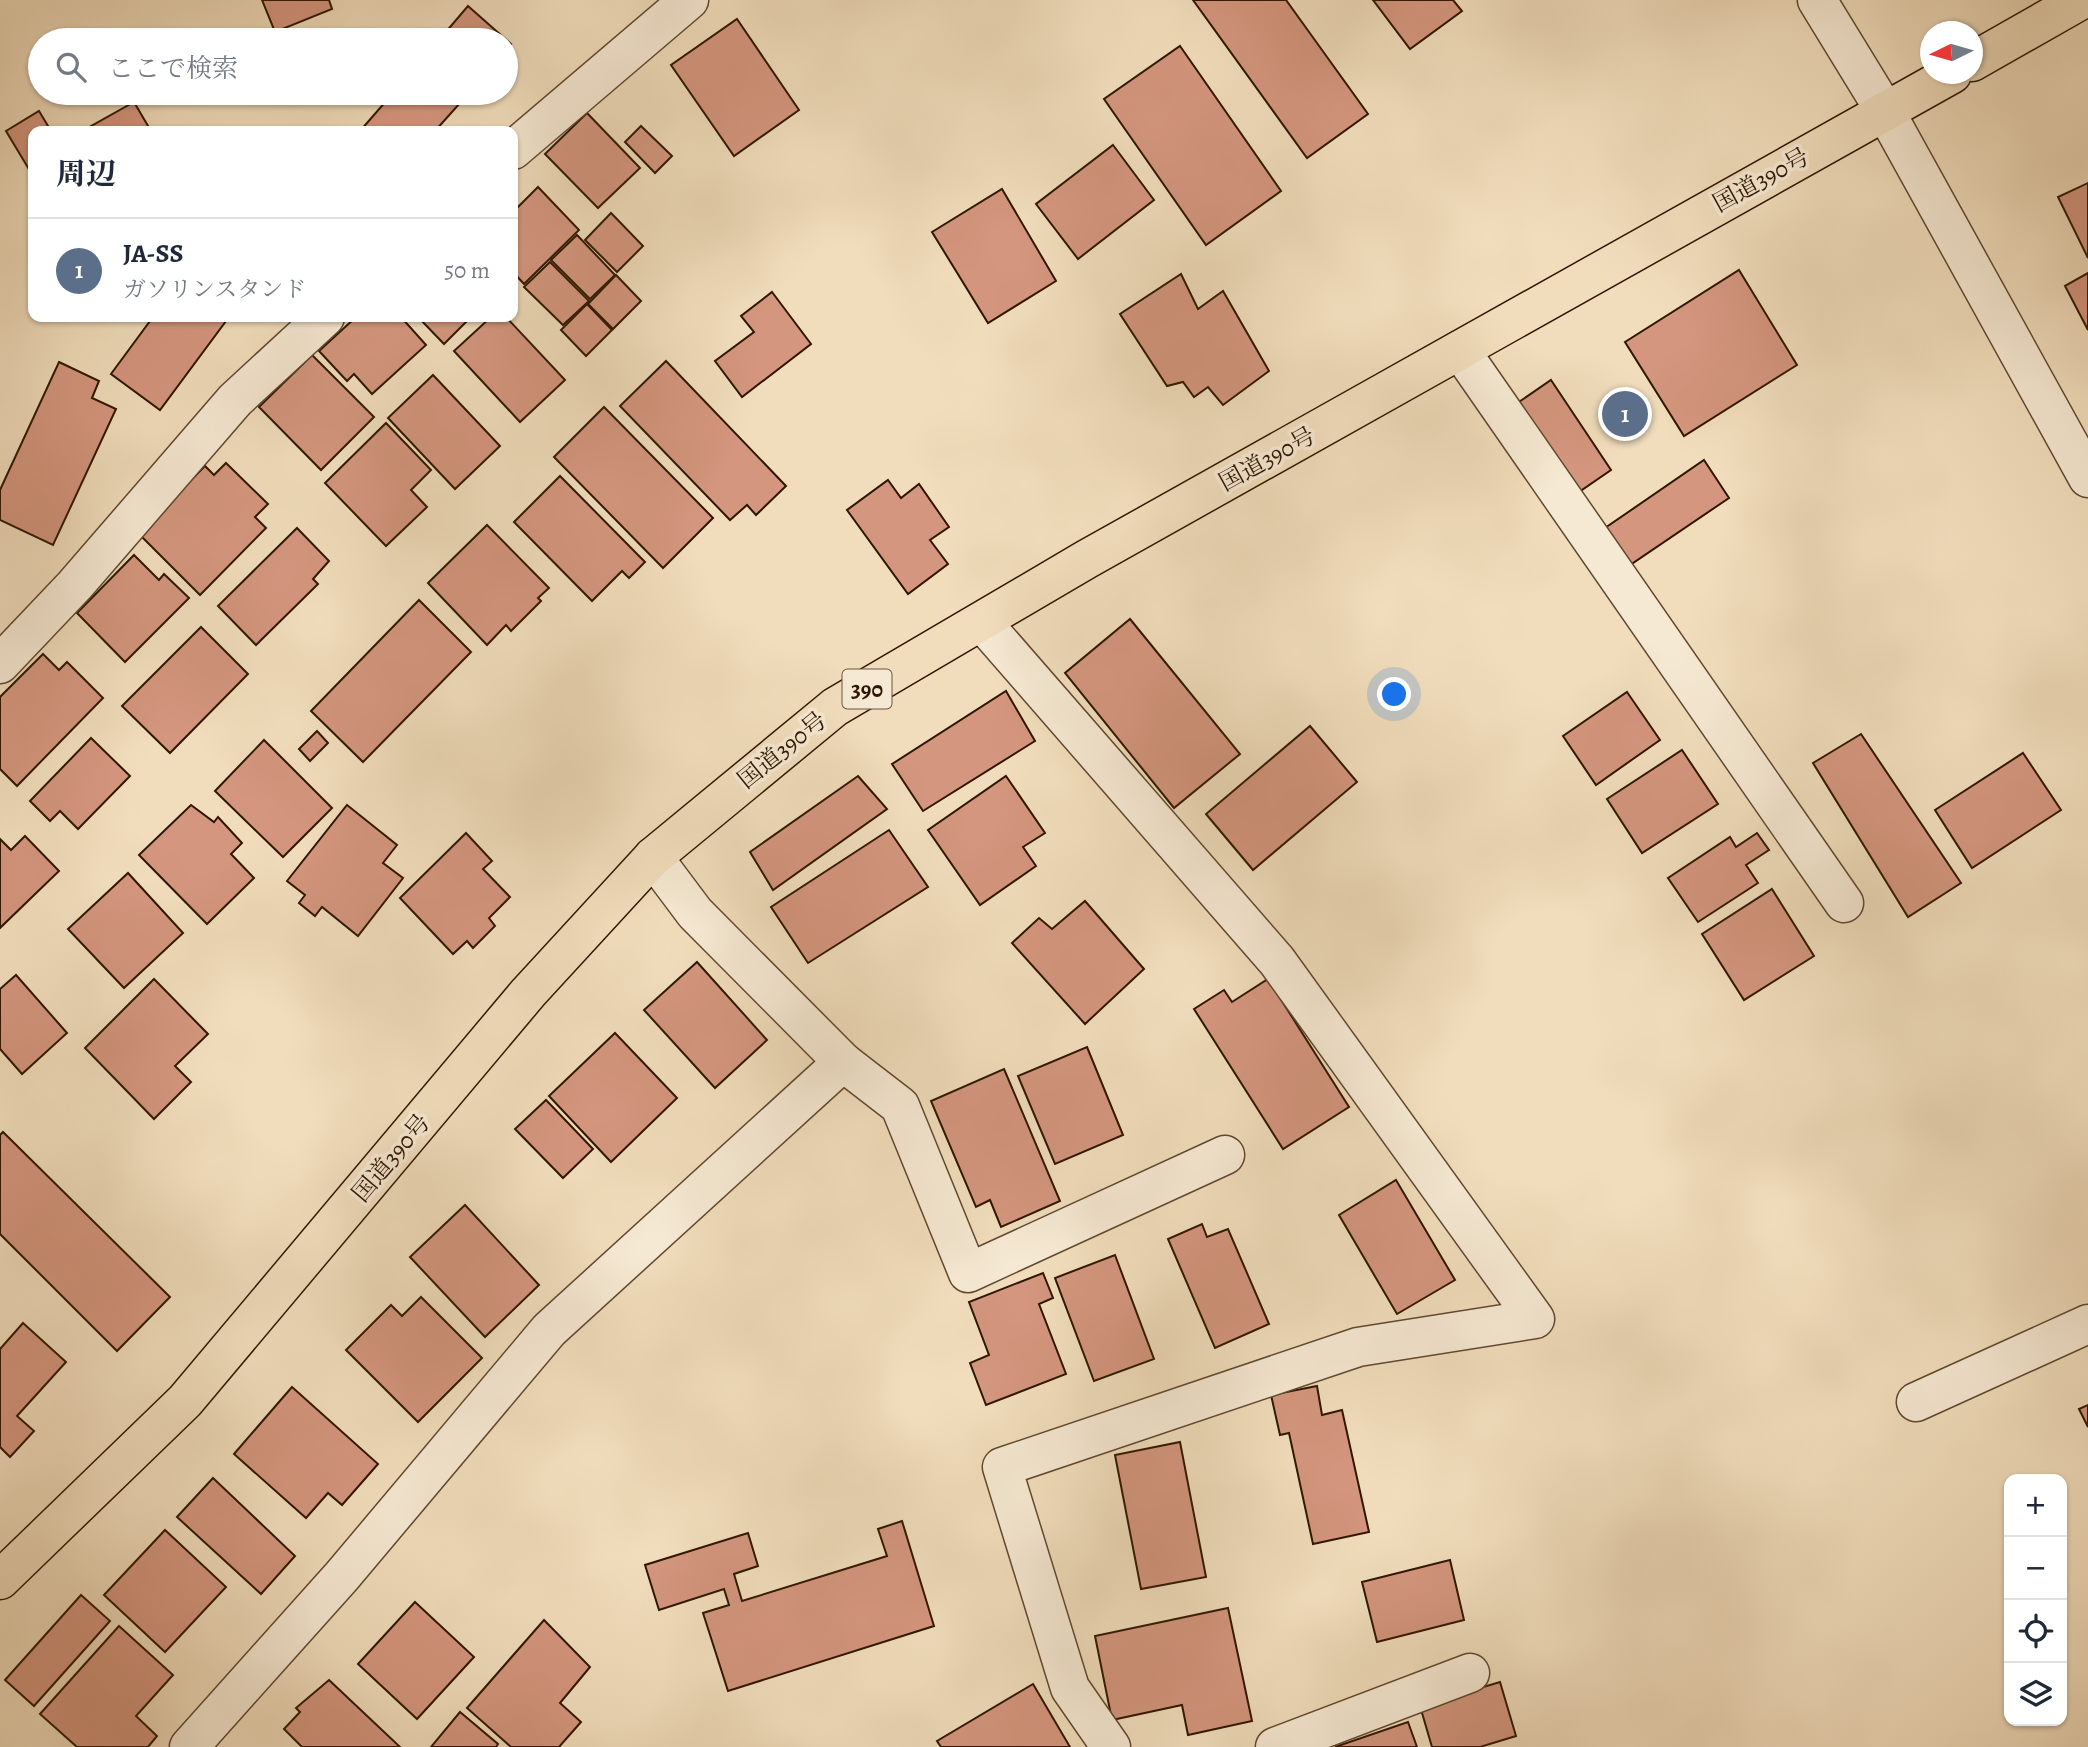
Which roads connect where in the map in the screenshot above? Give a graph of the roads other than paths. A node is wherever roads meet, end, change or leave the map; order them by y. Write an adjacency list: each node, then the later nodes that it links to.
1 (689, 0): 7 (street)
2 (1817, 0): 6 (street)
3 (2081, 0): 4 (highway)
4 (1983, 56)
5 (1934, 84): 6 (highway, 国道390号 / 390)
6 (1885, 111): 9 (highway, 国道390号 / 390); 10 (street)
7 (518, 146)
8 (320, 322): 12 (street)
9 (1460, 350): 11 (highway, 国道390号 / 390); 14 (street)
10 (2088, 478)
11 (982, 622): 13 (highway, 国道390号 / 390); 22 (street)
12 (0, 664)
13 (653, 857): 15 (street); 19 (highway, 国道390号 / 390)
14 (1844, 903)
15 (843, 1062): 16 (street); 21 (street)
16 (1225, 1155)
17 (2088, 1324): 18 (street)
18 (1916, 1402)
19 (0, 1580)
20 (1470, 1673): 23 (street)
21 (189, 1747)
22 (1111, 1747)
23 (1275, 1747)

